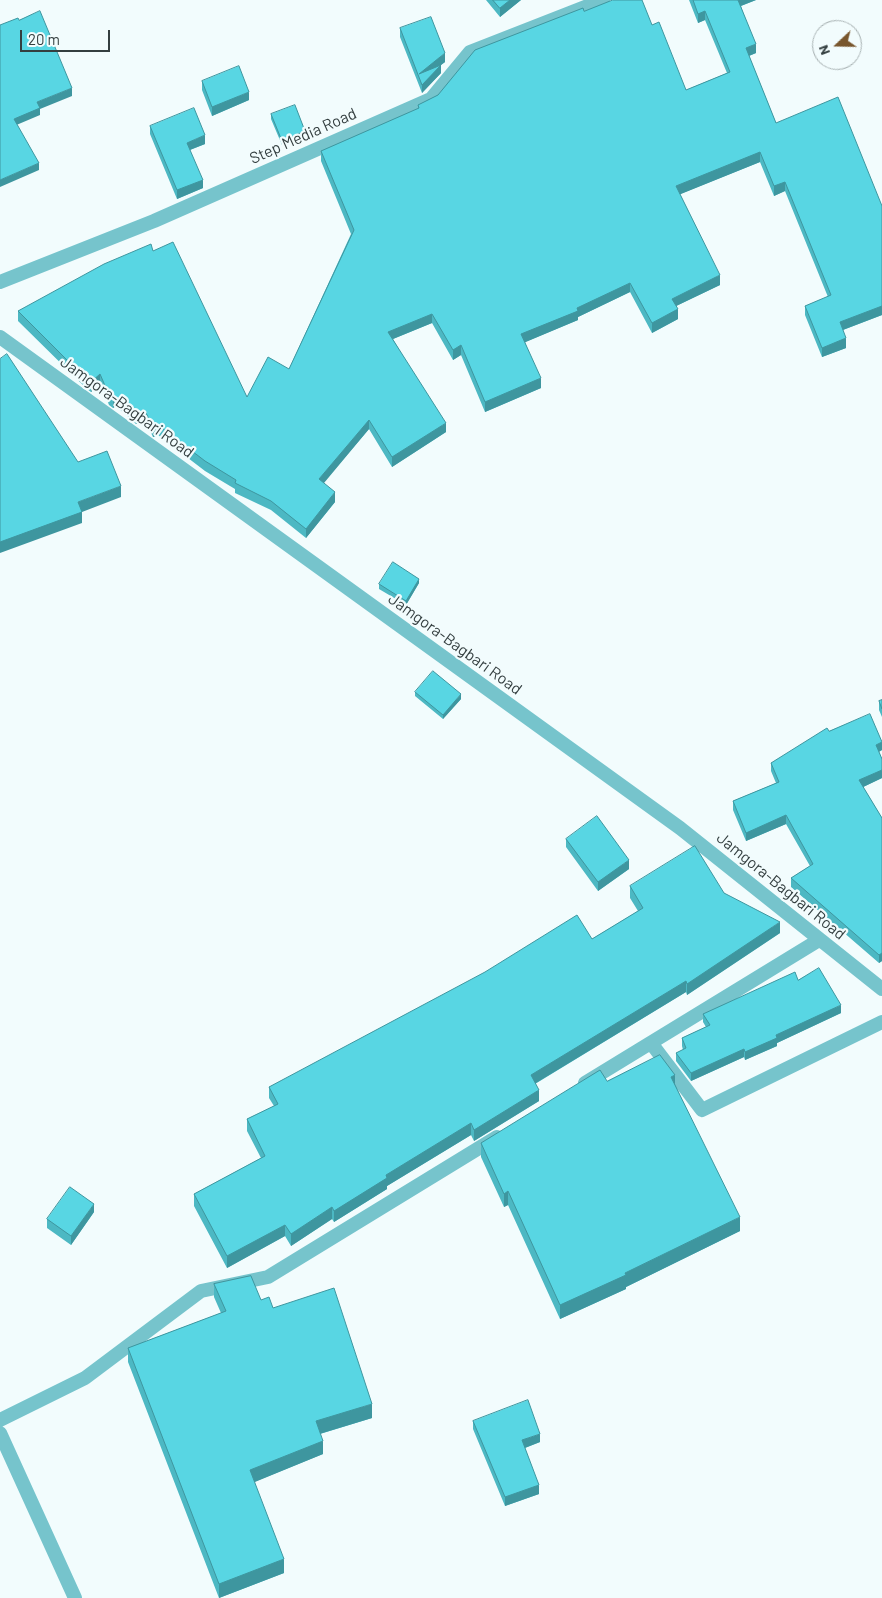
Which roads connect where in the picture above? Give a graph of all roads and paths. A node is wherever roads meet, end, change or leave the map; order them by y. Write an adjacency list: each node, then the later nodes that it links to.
1 (603, 0): 2 (street, Step Media Road)
2 (0, 282)
3 (0, 337): 4 (street, Jamgora-Bagbari Road)
4 (819, 940): 5 (street, Jamgora-Bagbari Road); 7 (street)
5 (881, 988)
6 (882, 1022): 7 (street)
7 (651, 1043): 8 (street)
8 (574, 1090)
9 (506, 1131): 10 (street)
10 (0, 1420)
11 (0, 1433): 12 (street)
12 (75, 1598)

